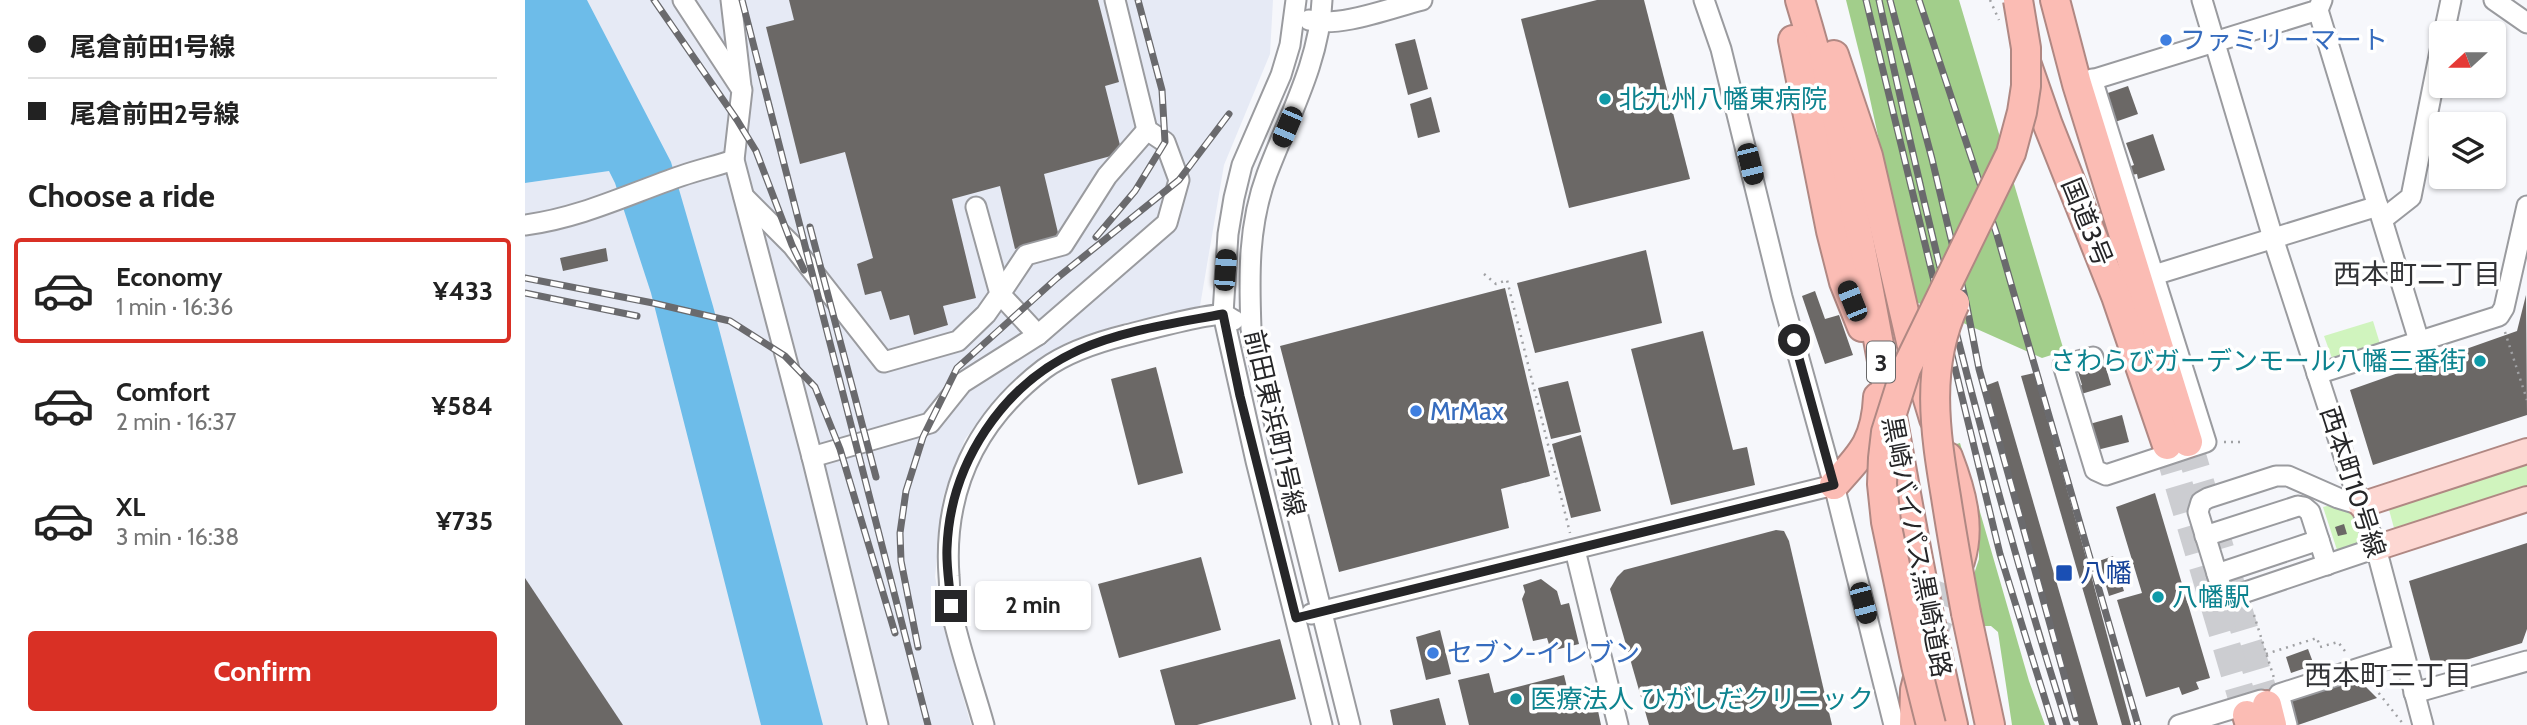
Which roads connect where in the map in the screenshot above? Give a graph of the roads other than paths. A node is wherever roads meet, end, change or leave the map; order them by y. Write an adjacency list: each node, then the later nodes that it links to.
1 (683, 0): 25 (street)
2 (731, 0): 25 (street)
3 (1115, 0): 27 (street)
4 (1322, 0): 20 (street, 前田東浜町1号線)
5 (1422, 0): 20 (street)
6 (1704, 0): 46 (street)
7 (1785, 0): 46 (highway)
8 (1800, 0): 73 (highway, 黒崎バイパス;黒崎道路 / 3)
9 (1818, 0): 23 (highway, 黒崎バイパス;黒崎道路 / 3)
10 (2005, 0): 43 (highway, 国道3号)
11 (2018, 0): 72 (highway, bridge)
12 (2031, 0): 75 (highway, bridge)
13 (2055, 0): 24 (highway, 国道3号)
14 (2201, 0): 22 (street, 西本町10号線)
15 (2451, 0): 19 (street)
16 (2494, 0): 21 (street)
17 (2320, 5): 22 (street); 31 (street)
18 (1295, 8): 20 (street); 37 (street, 前田東浜町1号線)
19 (2447, 21)
20 (1321, 23): 38 (street, 前田東浜町1号線)
21 (2527, 23)
22 (2215, 42): 24 (street); 34 (street, 西本町10号線)
23 (1834, 55): 57 (highway); 74 (highway, 黒崎バイパス;黒崎道路 / 3)
24 (2085, 82): 35 (street); 43 (highway, 国道3号)
25 (741, 90): 28 (street)
26 (2431, 98): 31 (street)
27 (1147, 130): 36 (street); 39 (street)
28 (734, 160): 29 (street); 33 (street)
29 (743, 196): 36 (street); 45 (street)
30 (976, 207): 36 (street)
31 (2380, 212): 34 (street); 40 (street)
32 (2526, 218): 40 (street)
33 (525, 225)
34 (2273, 238): 35 (street); 42 (street, 西本町10号線)
35 (2154, 275): 43 (street)
36 (1000, 294): 39 (street)
37 (1223, 314): 38 (street); 59 (street, 前田東浜町1号線); 66 (street)
38 (1251, 329): 58 (street, 前田東浜町1号線)
39 (1038, 335): 45 (street)
40 (2419, 341): 42 (street)
41 (2092, 357): 43 (street)
42 (2317, 374): 49 (street, 西本町10号線)
43 (2187, 443)
44 (2527, 451): 49 (main road)
45 (812, 457): 65 (street)
46 (1834, 485): 54 (street); 70 (street)
47 (2315, 487): 49 (street); 50 (street); 51 (street)
48 (2527, 499): 53 (main road)
49 (2361, 505): 53 (street, 西本町10号線)
50 (2304, 507): 51 (street); 52 (street)
51 (2205, 536): 56 (street)
52 (2319, 540): 55 (street); 56 (street)
53 (2376, 548): 55 (street); 60 (street, 西本町10号線)
54 (1575, 550): 58 (street); 69 (street)
55 (2327, 565): 56 (street)
56 (2217, 574)
57 (1952, 586)
58 (1322, 611): 59 (street); 68 (street, 前田東浜町1号線)
59 (1296, 618): 67 (street, 前田東浜町1号線)
60 (2403, 654): 63 (street, 西本町10号線); 64 (street)
61 (2527, 661): 63 (street)
62 (1921, 665): 71 (highway)
63 (2414, 693): 78 (street, 西本町10号線)
64 (2263, 713): 76 (street); 77 (street)
65 (878, 725)
66 (984, 725)
67 (1322, 725)
68 (1350, 725)
69 (1618, 725)
70 (1894, 725)
71 (1914, 725)
72 (1931, 725)
73 (1953, 725)
74 (1971, 725)
75 (1990, 725)
76 (2179, 725)
77 (2287, 725)
78 (2423, 725)

